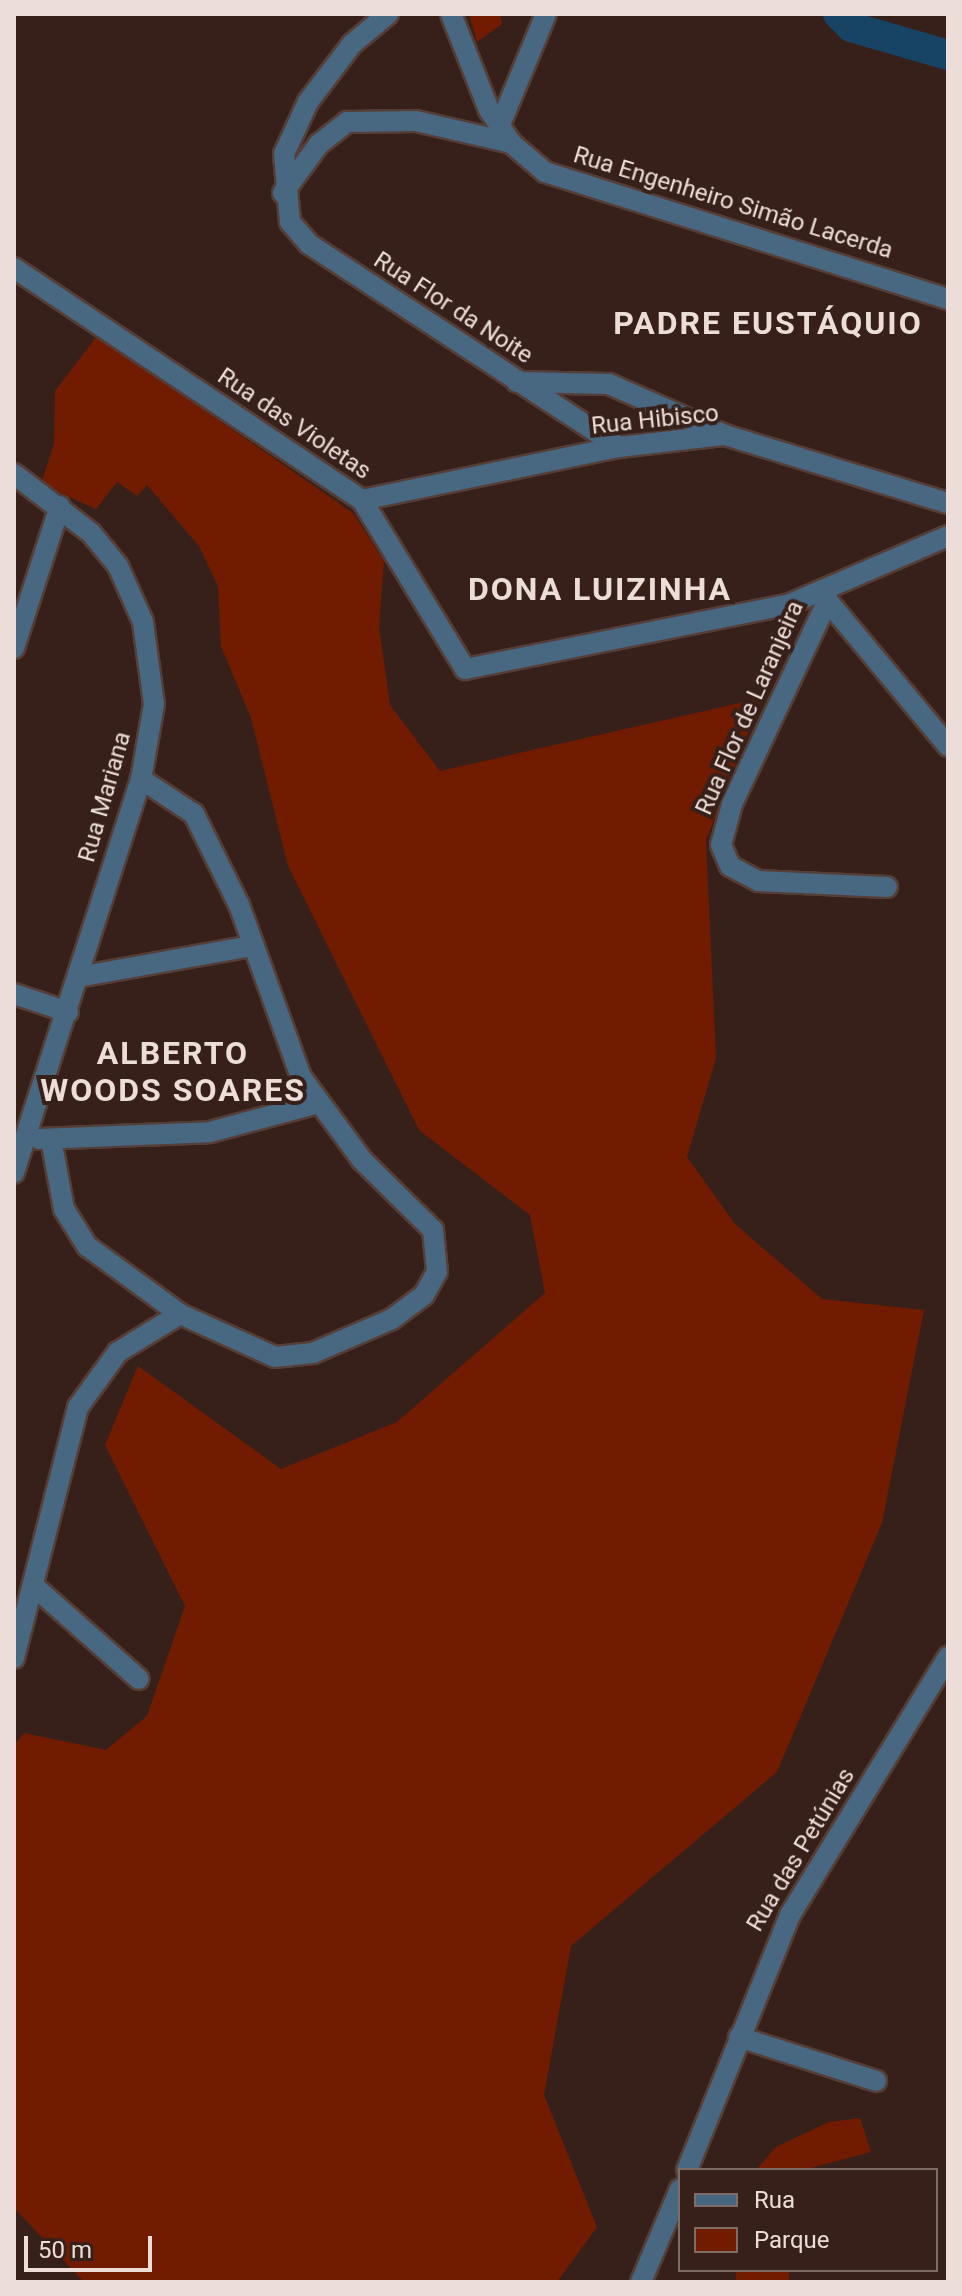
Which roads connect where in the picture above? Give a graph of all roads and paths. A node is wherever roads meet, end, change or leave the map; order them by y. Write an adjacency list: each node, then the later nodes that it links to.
1 (388, 14): 5 (street)
2 (451, 14): 4 (street, Rua Engenheiro Simão Lacerda)
3 (546, 14): 4 (street)
4 (505, 135): 5 (street); 7 (street, Rua Engenheiro Simão Lacerda)
5 (283, 193): 8 (street, Rua Flor da Noite)
6 (14, 268): 12 (street, Rua das Violetas)
7 (948, 299)
8 (517, 382): 9 (street); 10 (street, Rua Flor da Noite)
9 (725, 435): 10 (street, Rua Hibisco); 13 (street, Rua Hibisco)
10 (619, 447): 12 (street, Rua Hibisco)
11 (14, 474): 14 (street, Rua Mariana)
12 (362, 500): 16 (street, Rua das Violetas)
13 (948, 503)
14 (60, 506): 17 (street); 19 (street, Rua Mariana)
15 (948, 536): 16 (street, Rua das Violetas)
16 (824, 597): 18 (street); 20 (street, Rua Flor de Laranjeira)
17 (14, 648)
18 (948, 746)
19 (141, 779): 21 (street); 22 (street, Rua Mariana)
20 (887, 887)
21 (252, 946): 22 (street); 25 (street)
22 (78, 977): 24 (street, Rua Mariana)
23 (14, 994): 24 (street)
24 (68, 1012): 27 (street, Rua Mariana)
25 (318, 1103): 26 (street); 29 (street)
26 (51, 1139): 27 (street); 29 (street)
27 (23, 1140): 28 (street, Rua Mariana)
28 (14, 1173)
29 (180, 1314): 30 (street)
30 (36, 1588): 32 (street); 33 (street)
31 (948, 1657): 34 (street, Rua das Petúnias)
32 (14, 1658)
33 (139, 1679)
34 (941, 1685): 35 (street, Rua das Petúnias)
35 (739, 2037): 36 (street); 37 (street, Rua das Petúnias)
36 (876, 2081)
37 (688, 2168)
38 (678, 2194): 39 (street)
39 (641, 2282)

